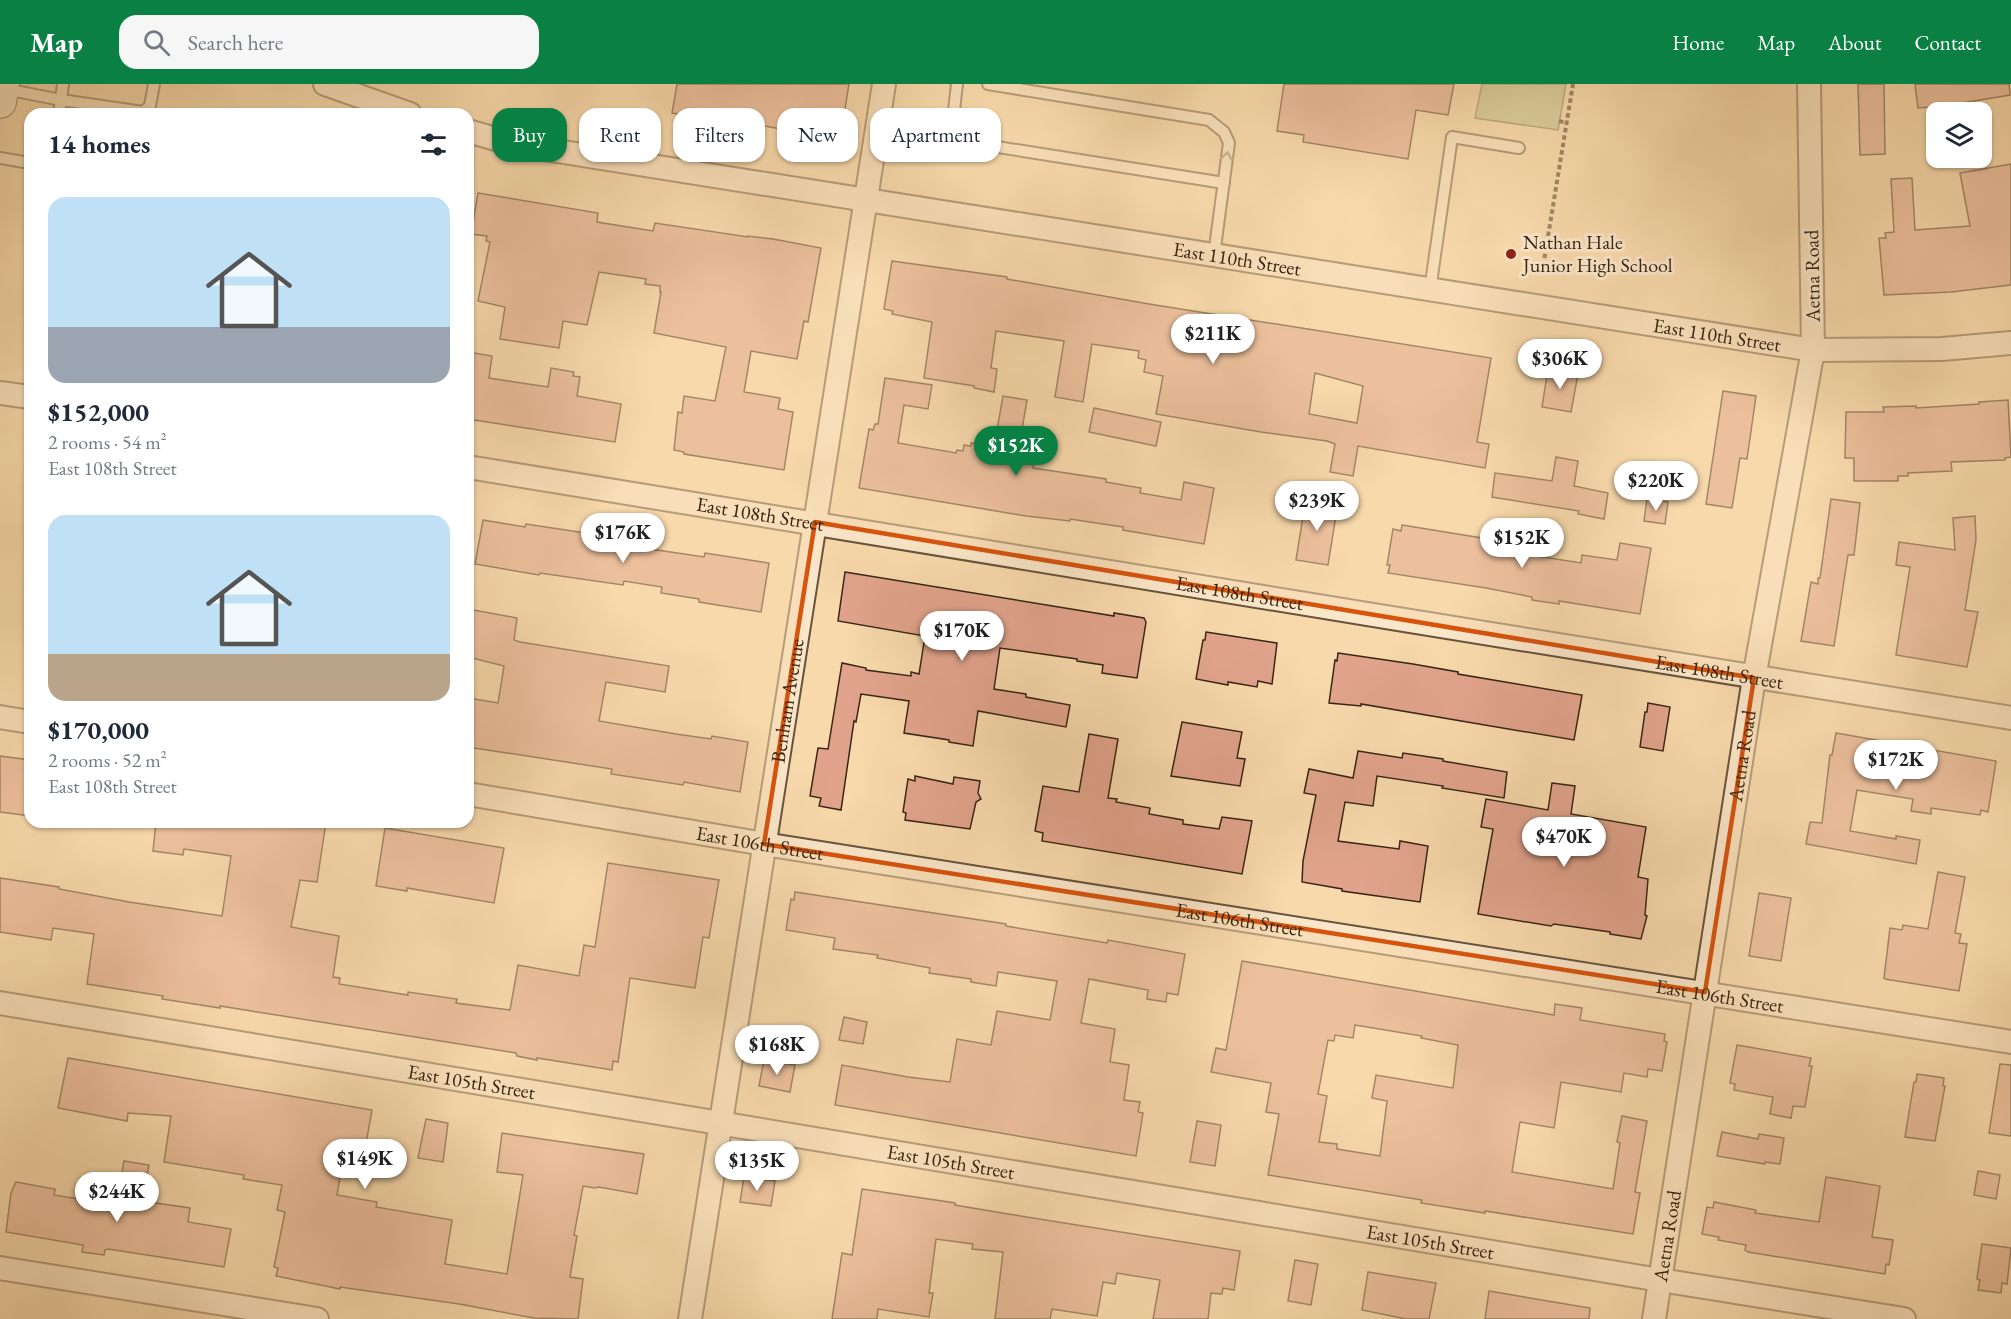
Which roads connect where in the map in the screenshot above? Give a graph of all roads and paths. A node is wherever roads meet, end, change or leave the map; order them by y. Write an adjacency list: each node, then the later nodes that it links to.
1 (63, 84): 10 (lane)
2 (154, 84): 13 (lane)
3 (325, 84): 14 (street)
4 (884, 84): 22 (street, Benham Avenue)
5 (957, 84): 21 (lane)
6 (988, 84): 21 (lane, one-way to 6)
7 (1574, 84): 16 (path)
8 (1809, 84): 27 (street, Aetna Road)
9 (2, 91): 10 (lane)
10 (61, 100): 11 (lane); 12 (lane)
11 (59, 108)
12 (116, 108)
13 (148, 108)
14 (393, 108)
15 (1559, 122): 16 (path)
16 (1567, 123): 24 (path)
17 (474, 133): 22 (street, East 110th Street)
18 (1520, 148): 25 (lane)
19 (0, 158): 20 (lane)
20 (24, 162)
21 (1224, 183): 23 (lane)
22 (866, 200): 23 (street, East 110th Street); 31 (street, Benham Avenue)
23 (1214, 255): 25 (street, East 110th Street)
24 (1542, 273)
25 (1430, 290): 27 (street, East 110th Street)
26 (2011, 343): 27 (street, East 110th Street)
27 (1813, 350): 32 (street, Aetna Road)
28 (0, 393): 29 (street)
29 (24, 397)
30 (474, 468): 31 (street, East 108th Street)
31 (815, 522): 32 (street, East 108th Street); 37 (street, Benham Avenue)
32 (1754, 678): 34 (street, East 108th Street); 38 (street, Aetna Road)
33 (0, 717): 35 (street)
34 (2011, 718)
35 (24, 721)
36 (474, 795): 37 (street, East 106th Street)
37 (764, 844): 38 (street, East 106th Street); 41 (street, Benham Avenue)
38 (1705, 992): 40 (street, East 106th Street); 43 (street, Aetna Road)
39 (0, 1003): 41 (street, East 105th Street)
40 (2011, 1042)
41 (720, 1123): 43 (street, East 105th Street); 45 (street, Benham Avenue)
42 (0, 1268): 44 (street)
43 (1660, 1280): 46 (street, Aetna Road); 47 (street, East 105th Street)
44 (317, 1319)
45 (690, 1319)
46 (1654, 1319)
47 (1904, 1319)

